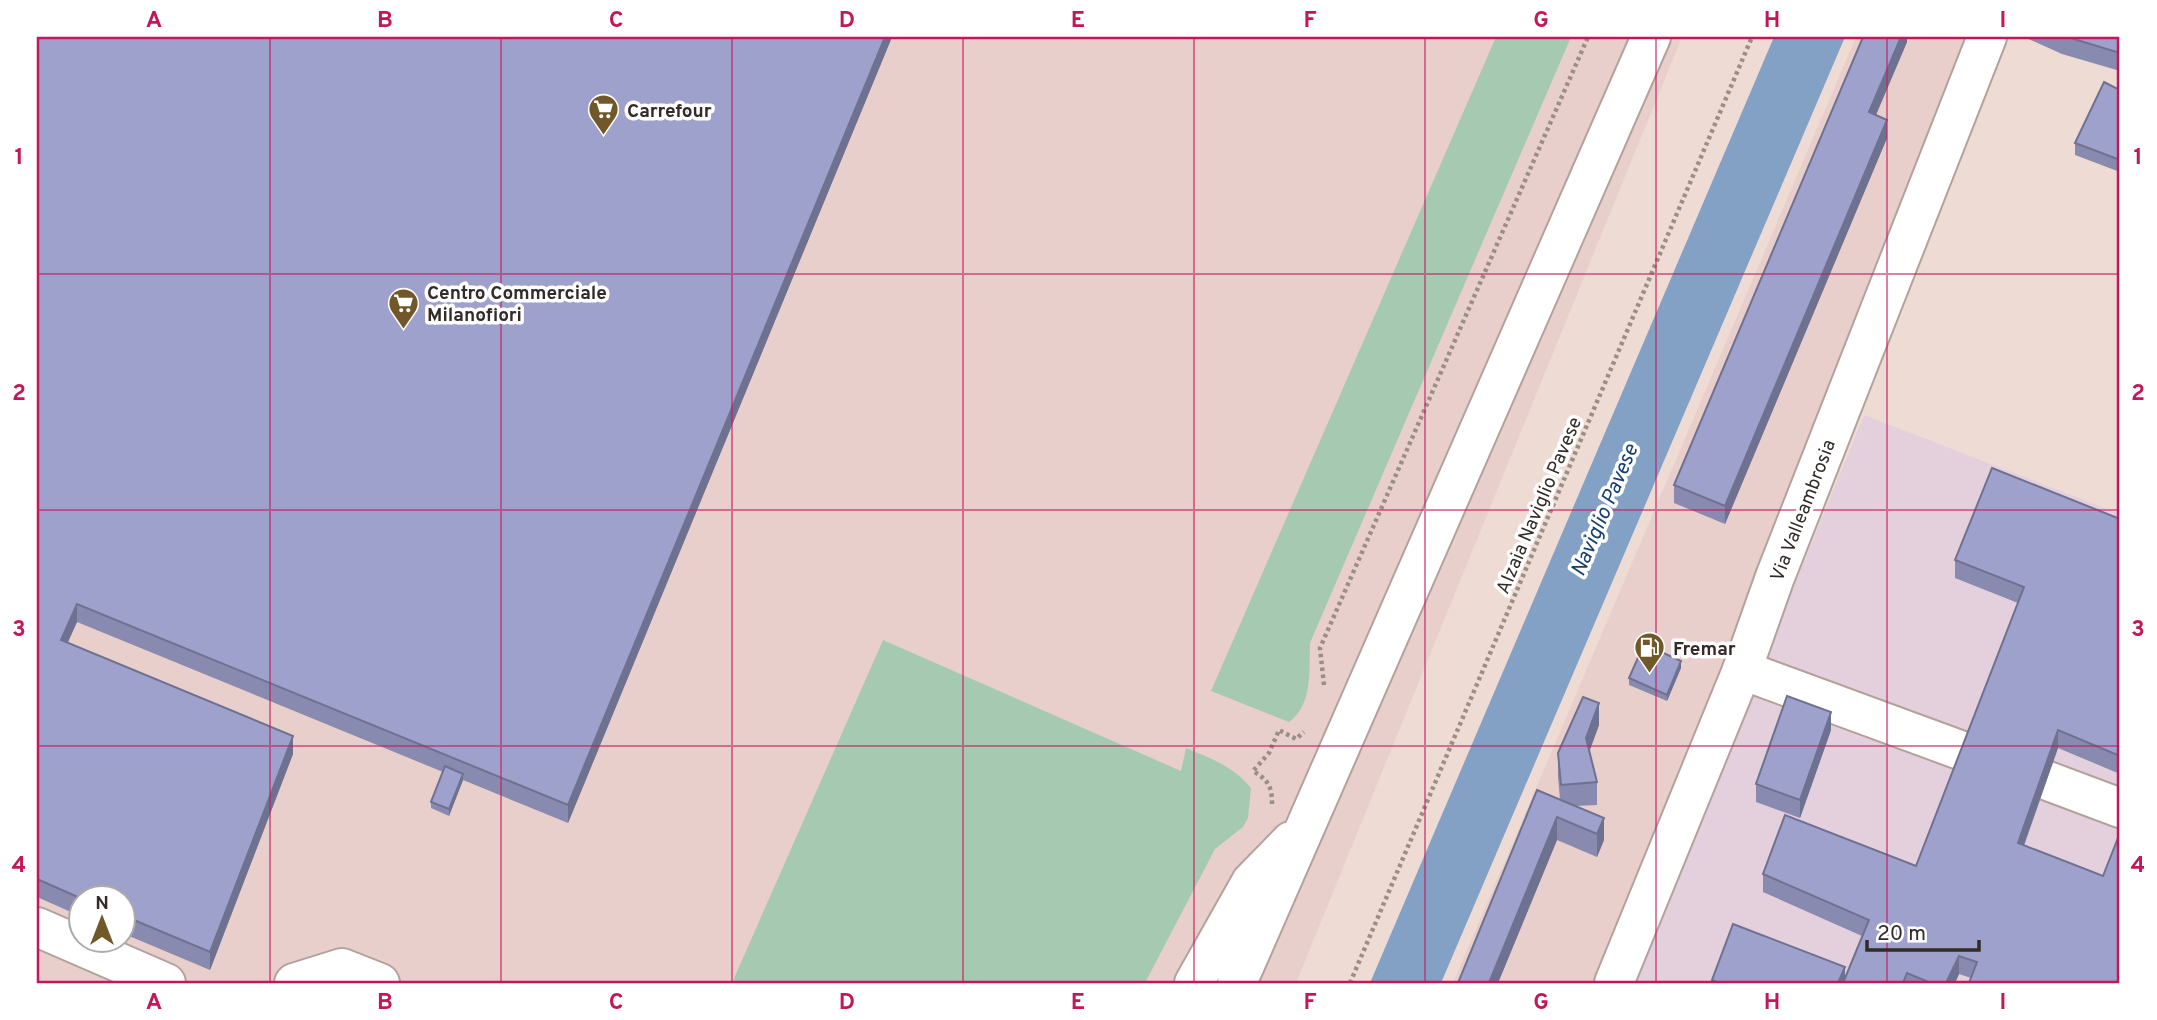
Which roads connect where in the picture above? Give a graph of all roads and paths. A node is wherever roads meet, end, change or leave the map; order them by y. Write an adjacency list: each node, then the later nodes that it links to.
1 (1588, 37): 6 (path)
2 (1651, 37): 12 (main road)
3 (1752, 37): 19 (path, Alzaia Naviglio Pavese)
4 (1987, 37): 5 (main road, Via Valleambrosia)
5 (1742, 670): 8 (main road); 20 (main road, Via Valleambrosia)
6 (1323, 694)
7 (1314, 724): 11 (path)
8 (1968, 753)
9 (2048, 781): 10 (main road)
10 (2120, 808)
11 (1272, 812)
12 (1307, 825): 17 (main road); 18 (main road)
13 (37, 927): 14 (main road)
14 (166, 983)
15 (293, 983): 16 (main road)
16 (380, 983)
17 (1194, 983)
18 (1237, 983)
19 (1350, 983)
20 (1614, 983)

